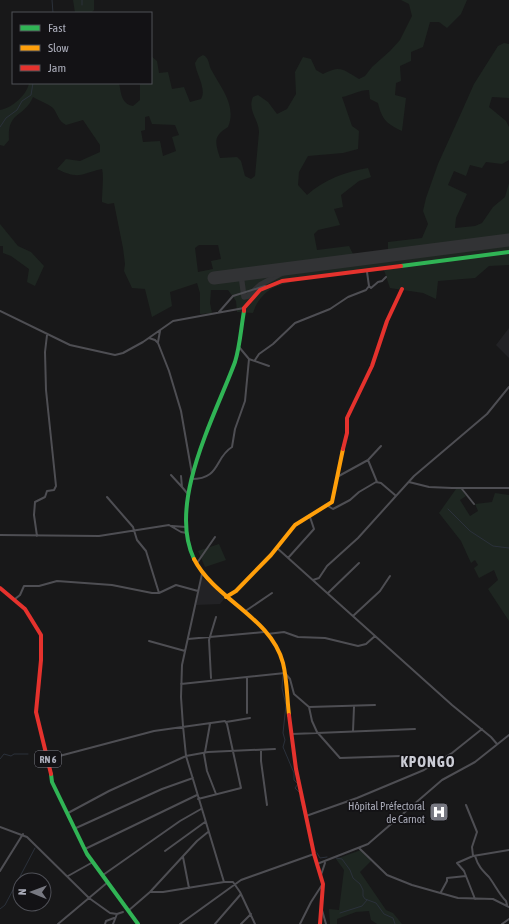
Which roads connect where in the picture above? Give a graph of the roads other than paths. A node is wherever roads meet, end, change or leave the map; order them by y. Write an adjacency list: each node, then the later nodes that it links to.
1 (509, 252): 2 (main road)
2 (366, 272): 4 (main road); 5 (street)
3 (386, 277): 5 (street)
4 (265, 286): 7 (main road); 9 (street)
5 (370, 286): 16 (street)
6 (402, 289): 24 (main road)
7 (244, 308): 9 (street); 14 (main road)
8 (0, 311): 11 (street)
9 (218, 312): 10 (street)
10 (160, 330): 12 (street); 13 (street)
11 (47, 334): 12 (street); 42 (street)
12 (149, 338): 13 (street)
13 (158, 343): 21 (street)
14 (239, 347): 15 (street); 21 (main road)
15 (248, 358): 16 (street); 25 (street)
16 (255, 360): 17 (street)
17 (269, 366)
18 (509, 387): 27 (street)
19 (381, 446): 20 (street)
20 (368, 460): 24 (street); 26 (street)
21 (192, 474): 25 (main road)
22 (171, 475): 28 (street)
23 (181, 476): 28 (street)
24 (337, 477): 35 (main road)
25 (191, 479): 31 (main road)
26 (377, 482): 32 (street); 35 (street)
27 (409, 482): 30 (street); 32 (street)
28 (182, 487): 31 (street)
29 (509, 488): 30 (street)
30 (462, 489): 34 (street)
31 (187, 493): 38 (main road)
32 (395, 495): 50 (street)
33 (107, 497): 39 (street)
34 (474, 504)
35 (328, 505): 36 (main road)
36 (310, 516): 44 (main road); 45 (street)
37 (172, 526): 38 (street); 39 (street); 40 (street)
38 (187, 527): 40 (main road)
39 (135, 532): 42 (street); 53 (street)
40 (187, 533): 46 (main road)
41 (0, 535): 42 (street)
42 (37, 536)
43 (215, 537): 46 (street)
44 (276, 547): 45 (street); 56 (main road)
45 (288, 558): 50 (street)
46 (196, 563): 48 (main road)
47 (360, 563): 55 (street)
48 (202, 574): 52 (street); 56 (main road)
49 (390, 576): 59 (street)
50 (313, 580): 55 (street)
51 (0, 588): 57 (main road, RN 6)
52 (198, 591): 53 (street); 64 (street)
53 (159, 593): 57 (street)
54 (272, 593): 58 (street)
55 (328, 593): 59 (street)
56 (226, 597): 58 (main road)
57 (15, 599): 92 (main road, RN 6)
58 (243, 612): 61 (main road)
59 (354, 616): 63 (street)
60 (216, 617): 62 (street)
61 (266, 633): 62 (street); 63 (street); 67 (main road)
62 (210, 636): 64 (street); 68 (street)
63 (375, 636): 80 (street)
64 (188, 639): 66 (street)
65 (149, 641): 66 (street)
66 (185, 651): 70 (street)
67 (283, 673): 69 (street); 72 (street); 83 (main road)
68 (211, 678)
69 (247, 678): 70 (street); 74 (street)
70 (181, 684): 78 (street)
71 (375, 705): 73 (street)
72 (309, 707): 73 (street); 82 (street)
73 (354, 707): 81 (street)
74 (248, 713)
75 (250, 718): 76 (street)
76 (226, 722): 77 (street); 88 (street)
77 (210, 724): 78 (street); 89 (street)
78 (183, 726): 90 (street); 92 (street)
79 (415, 728): 81 (street)
80 (482, 729): 85 (street); 101 (street)
81 (353, 731): 82 (street)
82 (317, 732): 83 (street); 91 (street)
83 (291, 734): 101 (main road)
84 (509, 735): 85 (street)
85 (497, 744): 107 (street)
86 (275, 749): 87 (street)
87 (261, 750): 88 (street); 97 (street)
88 (232, 751): 89 (street); 94 (street)
89 (206, 752): 90 (street); 94 (street)
90 (186, 756): 93 (street); 100 (street)
91 (401, 756)
92 (48, 759): 100 (main road, RN 6)
93 (193, 778): 95 (street); 104 (street)
94 (216, 794): 96 (street)
95 (197, 795): 96 (street); 108 (street)
96 (198, 799): 99 (street)
97 (267, 805)
98 (466, 805): 112 (street)
99 (201, 809): 102 (street); 120 (street)
100 (68, 813): 104 (main road, RN 6)
101 (306, 816): 111 (main road)
102 (205, 822): 105 (street); 110 (street)
103 (0, 827): 106 (street)
104 (76, 829): 108 (main road, RN 6)
105 (208, 832): 113 (street); 123 (street)
106 (23, 834): 117 (street); 119 (street)
107 (360, 848): 115 (street); 128 (street)
108 (84, 849): 114 (main road, RN 6)
109 (509, 850): 112 (street)
110 (165, 851)
111 (314, 854): 116 (main road); 124 (street)
112 (474, 856): 121 (street); 132 (street)
113 (183, 857): 126 (street); 127 (street)
114 (93, 862): 119 (street); 120 (main road, RN 6)
115 (326, 862): 116 (street); 118 (street)
116 (317, 864): 118 (main road)
117 (0, 871)
118 (321, 875): 125 (main road)
119 (68, 876): 130 (street)
120 (103, 876): 122 (main road, RN 6)
121 (466, 876): 128 (street); 131 (street)
122 (108, 882): 130 (street); 136 (main road, RN 6)
123 (224, 882): 124 (street); 126 (street)
124 (235, 884): 129 (street); 145 (street)
125 (323, 884): 134 (main road); 149 (street)
126 (189, 888): 127 (street)
127 (150, 892): 136 (street)
128 (441, 892): 131 (street)
129 (241, 894): 138 (street); 146 (street)
130 (89, 898): 137 (street); 141 (street)
131 (475, 899): 132 (street)
132 (507, 905): 133 (street)
133 (509, 907)
134 (322, 910): 150 (main road); 151 (street)
135 (123, 912): 137 (street)
136 (128, 912): 144 (main road, RN 6)
137 (117, 914): 139 (street)
138 (251, 914): 147 (street); 148 (street)
139 (114, 918): 142 (street); 143 (street)
140 (509, 919): 152 (street)
141 (58, 924)
142 (105, 924)
143 (113, 924)
144 (138, 924)
145 (180, 924)
146 (215, 924)
147 (241, 924)
148 (255, 924)
149 (300, 924)
150 (320, 924)
151 (326, 924)
152 (502, 924)

